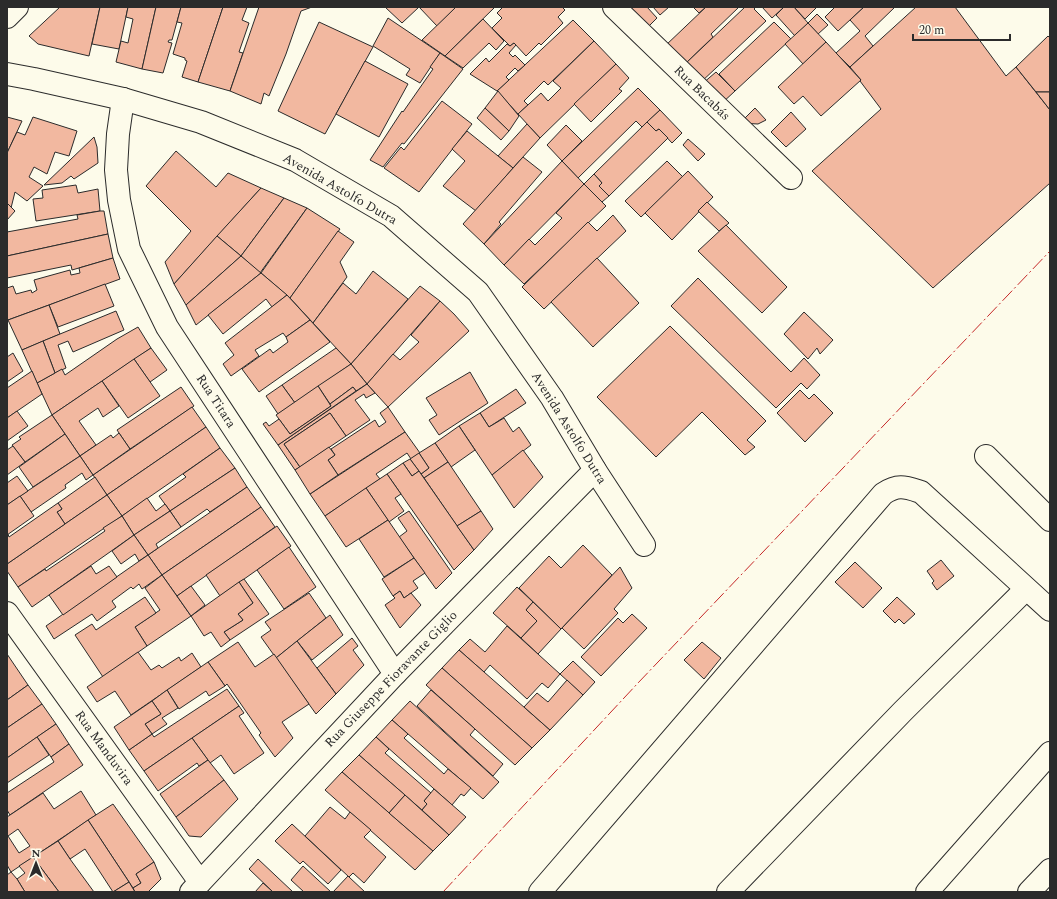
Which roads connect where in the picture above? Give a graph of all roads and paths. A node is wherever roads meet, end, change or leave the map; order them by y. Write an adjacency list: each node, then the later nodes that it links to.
1 (18, 7): 3 (street)
2 (614, 7): 6 (street, Rua Bacabás)
3 (7, 17)
4 (7, 74): 5 (street, Avenida Astolfo Dutra)
5 (123, 99): 8 (street, Avenida Astolfo Dutra); 14 (street, Rua Titara)
6 (791, 178)
7 (986, 456): 9 (street)
8 (595, 470): 10 (street, Avenida Astolfo Dutra); 14 (street, Rua Giuseppe Fioravante Giglio)
9 (1050, 520)
10 (644, 545)
11 (1026, 589): 12 (street); 18 (street); 19 (street)
12 (1050, 610)
13 (7, 613): 17 (street, Rua Manduvira)
14 (395, 674): 17 (street, Rua Giuseppe Fioravante Giglio)
15 (1050, 753): 20 (street)
16 (1050, 870): 21 (street)
17 (196, 887)
18 (540, 892)
19 (728, 892)
20 (927, 892)
21 (1029, 892)

